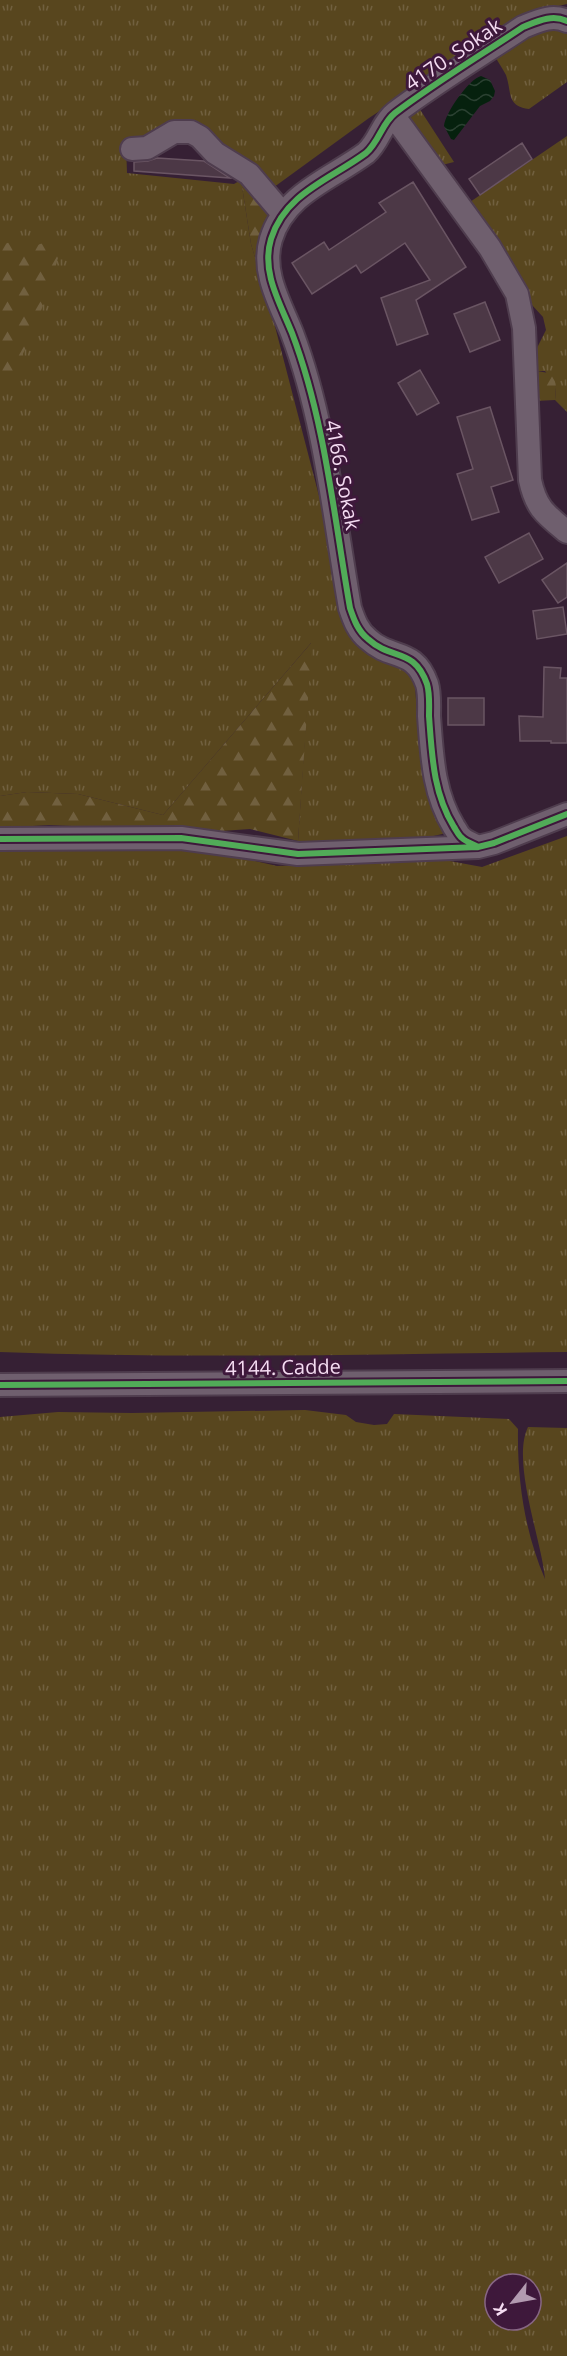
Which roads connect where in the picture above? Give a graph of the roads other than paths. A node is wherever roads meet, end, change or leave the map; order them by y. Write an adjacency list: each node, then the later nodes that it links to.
1 (567, 21): 2 (street, 4170. Sokak)
2 (393, 115): 4 (street, 4166. Sokak); 5 (street)
3 (132, 149): 4 (street)
4 (283, 214): 8 (street, 4166. Sokak)
5 (567, 532)
6 (567, 814): 8 (street)
7 (0, 839): 8 (street)
8 (478, 847)
9 (567, 1381): 10 (street, 4144. Cadde)
10 (0, 1385)

